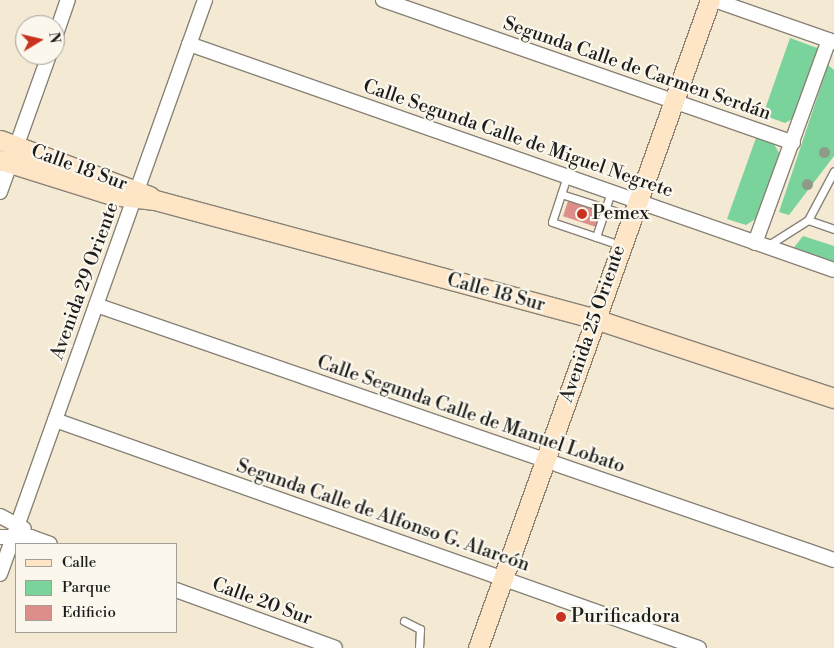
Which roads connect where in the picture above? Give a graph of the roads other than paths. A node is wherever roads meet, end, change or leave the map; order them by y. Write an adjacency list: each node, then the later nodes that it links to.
1 (68, 0): 6 (street)
2 (205, 0): 8 (street, Avenida 29 Oriente)
3 (383, 0): 10 (street, Segunda Calle de Carmen Serdán)
4 (710, 0): 10 (street, Avenida 25 Oriente)
5 (714, 0): 7 (street)
6 (63, 15)
7 (831, 41): 12 (street)
8 (190, 44): 15 (street, Calle Segunda Calle de Miguel Negrete); 18 (street, Avenida 29 Oriente)
9 (44, 65): 11 (street)
10 (671, 102): 12 (street, Segunda Calle de Carmen Serdán); 21 (street, Avenida 25 Oriente)
11 (8, 143): 13 (street); 18 (street, Calle 18 Sur)
12 (793, 143): 25 (street)
13 (5, 162): 16 (street); 18 (street, Calle 18 Sur)
14 (834, 171): 22 (lane)
15 (567, 176): 17 (street, Calle Segunda Calle de Miguel Negrete); 19 (lane)
16 (0, 192)
17 (611, 192): 20 (lane); 21 (street, Calle Segunda Calle de Miguel Negrete)
18 (137, 194): 28 (street, Avenida 29 Oriente); 29 (street, Calle 18 Sur)
19 (561, 194): 20 (lane); 24 (lane)
20 (606, 208): 21 (lane); 24 (lane)
21 (633, 208): 25 (street, Calle Segunda Calle de Miguel Negrete); 26 (street, Avenida 25 Oriente)
22 (808, 220): 23 (lane); 25 (lane)
23 (834, 229)
24 (596, 237): 26 (lane)
25 (761, 244): 27 (street, Calle Segunda Calle de Miguel Negrete)
26 (620, 245): 29 (street, Avenida 25 Oriente)
27 (834, 270)
28 (96, 305): 31 (street, Avenida 29 Oriente); 32 (street, Calle Segunda Calle de Manuel Lobato)
29 (595, 319): 30 (street, Calle 18 Sur); 32 (street, Avenida 25 Oriente)
30 (834, 398)
31 (55, 420): 34 (street, Avenida 29 Oriente); 40 (street, Segunda Calle de Alfonso G. Alarcón)
32 (545, 460): 38 (street, Calle Segunda Calle de Manuel Lobato); 40 (street, Avenida 25 Oriente)
33 (0, 516): 34 (street)
34 (19, 522): 35 (street); 36 (street, Avenida 29 Oriente)
35 (31, 537): 36 (street); 37 (street)
36 (6, 538): 39 (street, Avenida 29 Oriente)
37 (47, 543)
38 (834, 560)
39 (0, 574)
40 (503, 578): 45 (street, Avenida 25 Oriente); 46 (street, Segunda Calle de Alfonso G. Alarcón)
41 (178, 591): 43 (street, Calle 20 Sur)
42 (404, 621): 44 (lane)
43 (334, 648)
44 (418, 648)
45 (478, 648)
46 (699, 648)

